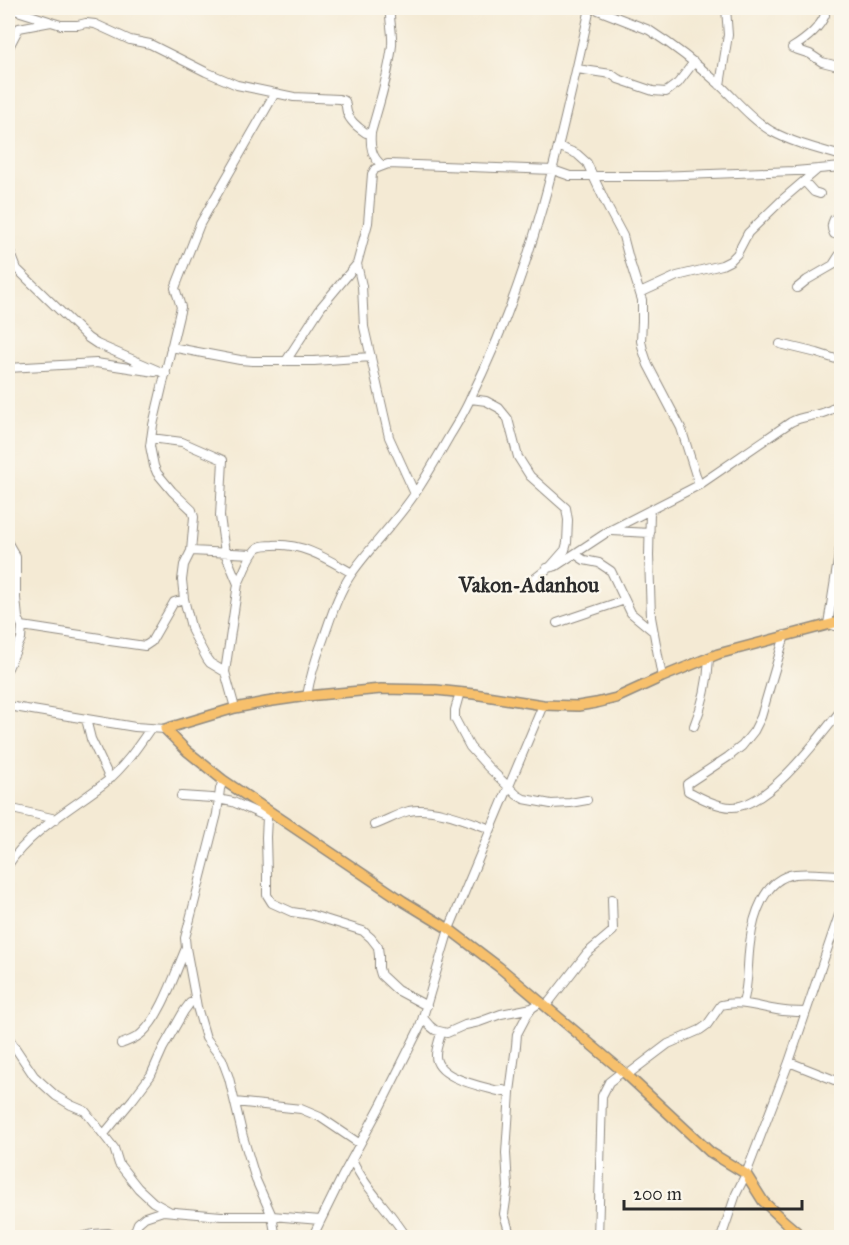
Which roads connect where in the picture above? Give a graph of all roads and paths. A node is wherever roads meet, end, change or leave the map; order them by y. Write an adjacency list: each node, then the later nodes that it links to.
1 (8, 8): 6 (street)
2 (390, 8): 13 (street)
3 (591, 8): 8 (street); 10 (street)
4 (726, 8): 11 (street)
5 (822, 8): 9 (street)
6 (51, 22): 7 (street); 12 (street)
7 (8, 49)
8 (694, 62): 10 (street); 11 (street)
9 (842, 67)
10 (577, 69): 14 (street)
11 (720, 85): 15 (street)
12 (274, 93): 13 (street); 31 (street)
13 (371, 133): 16 (street)
14 (558, 146): 19 (street); 20 (street)
15 (842, 156)
16 (382, 165): 19 (street); 27 (street)
17 (842, 167): 18 (street)
18 (818, 169): 20 (street); 21 (street)
19 (553, 170): 20 (street); 37 (street)
20 (592, 176): 29 (street)
21 (804, 181): 22 (street); 29 (street)
22 (820, 194)
23 (834, 219): 25 (street)
24 (8, 234): 36 (street)
25 (842, 236)
26 (842, 250): 28 (street)
27 (357, 264): 32 (street); 33 (street)
28 (797, 288)
29 (640, 293): 40 (street)
30 (780, 344): 34 (street)
31 (171, 347): 33 (street); 36 (street)
32 (371, 357): 33 (street); 41 (street)
33 (285, 361)
34 (842, 361)
35 (8, 368): 36 (street)
36 (166, 374): 39 (street)
37 (471, 399): 41 (street); 51 (street)
38 (842, 400): 40 (street)
39 (152, 438): 47 (street); 48 (street)
40 (699, 485): 42 (street)
41 (415, 494): 52 (street)
42 (650, 510): 43 (street); 44 (street)
43 (609, 531): 44 (street); 50 (street)
44 (650, 533): 62 (street)
45 (842, 535): 59 (street)
46 (8, 543): 60 (street)
47 (191, 551): 48 (street); 55 (street)
48 (225, 553): 49 (street); 54 (street)
49 (252, 554): 52 (street); 54 (street)
50 (575, 554): 51 (street); 56 (street)
51 (547, 568): 53 (street)
52 (352, 573): 69 (street)
53 (529, 583)
54 (238, 584): 66 (street)
55 (184, 600): 60 (street); 66 (street)
56 (625, 600): 58 (street); 62 (street)
57 (842, 621): 59 (main road)
58 (557, 623)
59 (828, 624): 61 (street); 63 (main road)
60 (22, 626): 65 (street)
61 (842, 628)
62 (654, 632): 67 (street)
63 (785, 635): 64 (main road); 73 (street)
64 (709, 658): 67 (main road); 75 (street)
65 (8, 668)
66 (225, 672): 72 (street)
67 (662, 677): 70 (main road)
68 (460, 692): 69 (main road); 70 (main road); 80 (street)
69 (307, 696): 72 (main road)
70 (543, 705): 80 (street)
71 (8, 706): 74 (street)
72 (235, 708): 77 (main road)
73 (842, 709)
74 (86, 719): 76 (street); 78 (street)
75 (694, 726)
76 (150, 729): 77 (street); 78 (street)
77 (165, 729): 79 (main road)
78 (110, 779): 86 (street)
79 (223, 780): 82 (street); 85 (main road)
80 (509, 786): 83 (street); 88 (street)
81 (182, 796): 82 (street)
82 (219, 800): 85 (street); 96 (street)
83 (587, 800)
84 (8, 808): 86 (street)
85 (269, 815): 95 (main road); 100 (street)
86 (56, 819): 89 (street)
87 (374, 825): 88 (street)
88 (491, 829): 95 (street)
89 (22, 846): 90 (street); 91 (street)
90 (8, 855)
91 (8, 865)
92 (842, 875): 98 (street)
93 (612, 899): 99 (street)
94 (842, 906): 102 (street)
95 (449, 929): 99 (main road); 100 (street)
96 (186, 948): 97 (street); 106 (street)
97 (196, 1001): 111 (street); 112 (street)
98 (743, 1003): 102 (street); 108 (street)
99 (543, 1004): 101 (street); 108 (main road)
100 (427, 1006): 103 (street)
101 (532, 1008): 104 (street); 110 (street)
102 (806, 1012): 107 (street)
103 (423, 1018): 104 (street); 113 (street)
104 (441, 1032): 110 (street)
105 (8, 1037): 112 (street)
106 (120, 1044)
107 (789, 1062): 109 (street); 115 (street)
108 (625, 1073): 115 (main road); 125 (street)
109 (842, 1083)
110 (510, 1092): 124 (street)
111 (235, 1102): 113 (street); 117 (street)
112 (104, 1134): 116 (street)
113 (360, 1144): 114 (street)
114 (352, 1159): 118 (street); 123 (street)
115 (746, 1174): 126 (street); 127 (main road)
116 (169, 1211): 117 (street); 120 (street)
117 (272, 1216): 118 (street); 121 (street)
118 (320, 1220): 122 (street)
119 (76, 1238): 120 (street)
120 (124, 1238)
121 (276, 1238)
122 (312, 1238)
123 (407, 1238)
124 (511, 1238)
125 (598, 1238)
126 (721, 1238)
127 (804, 1238)

